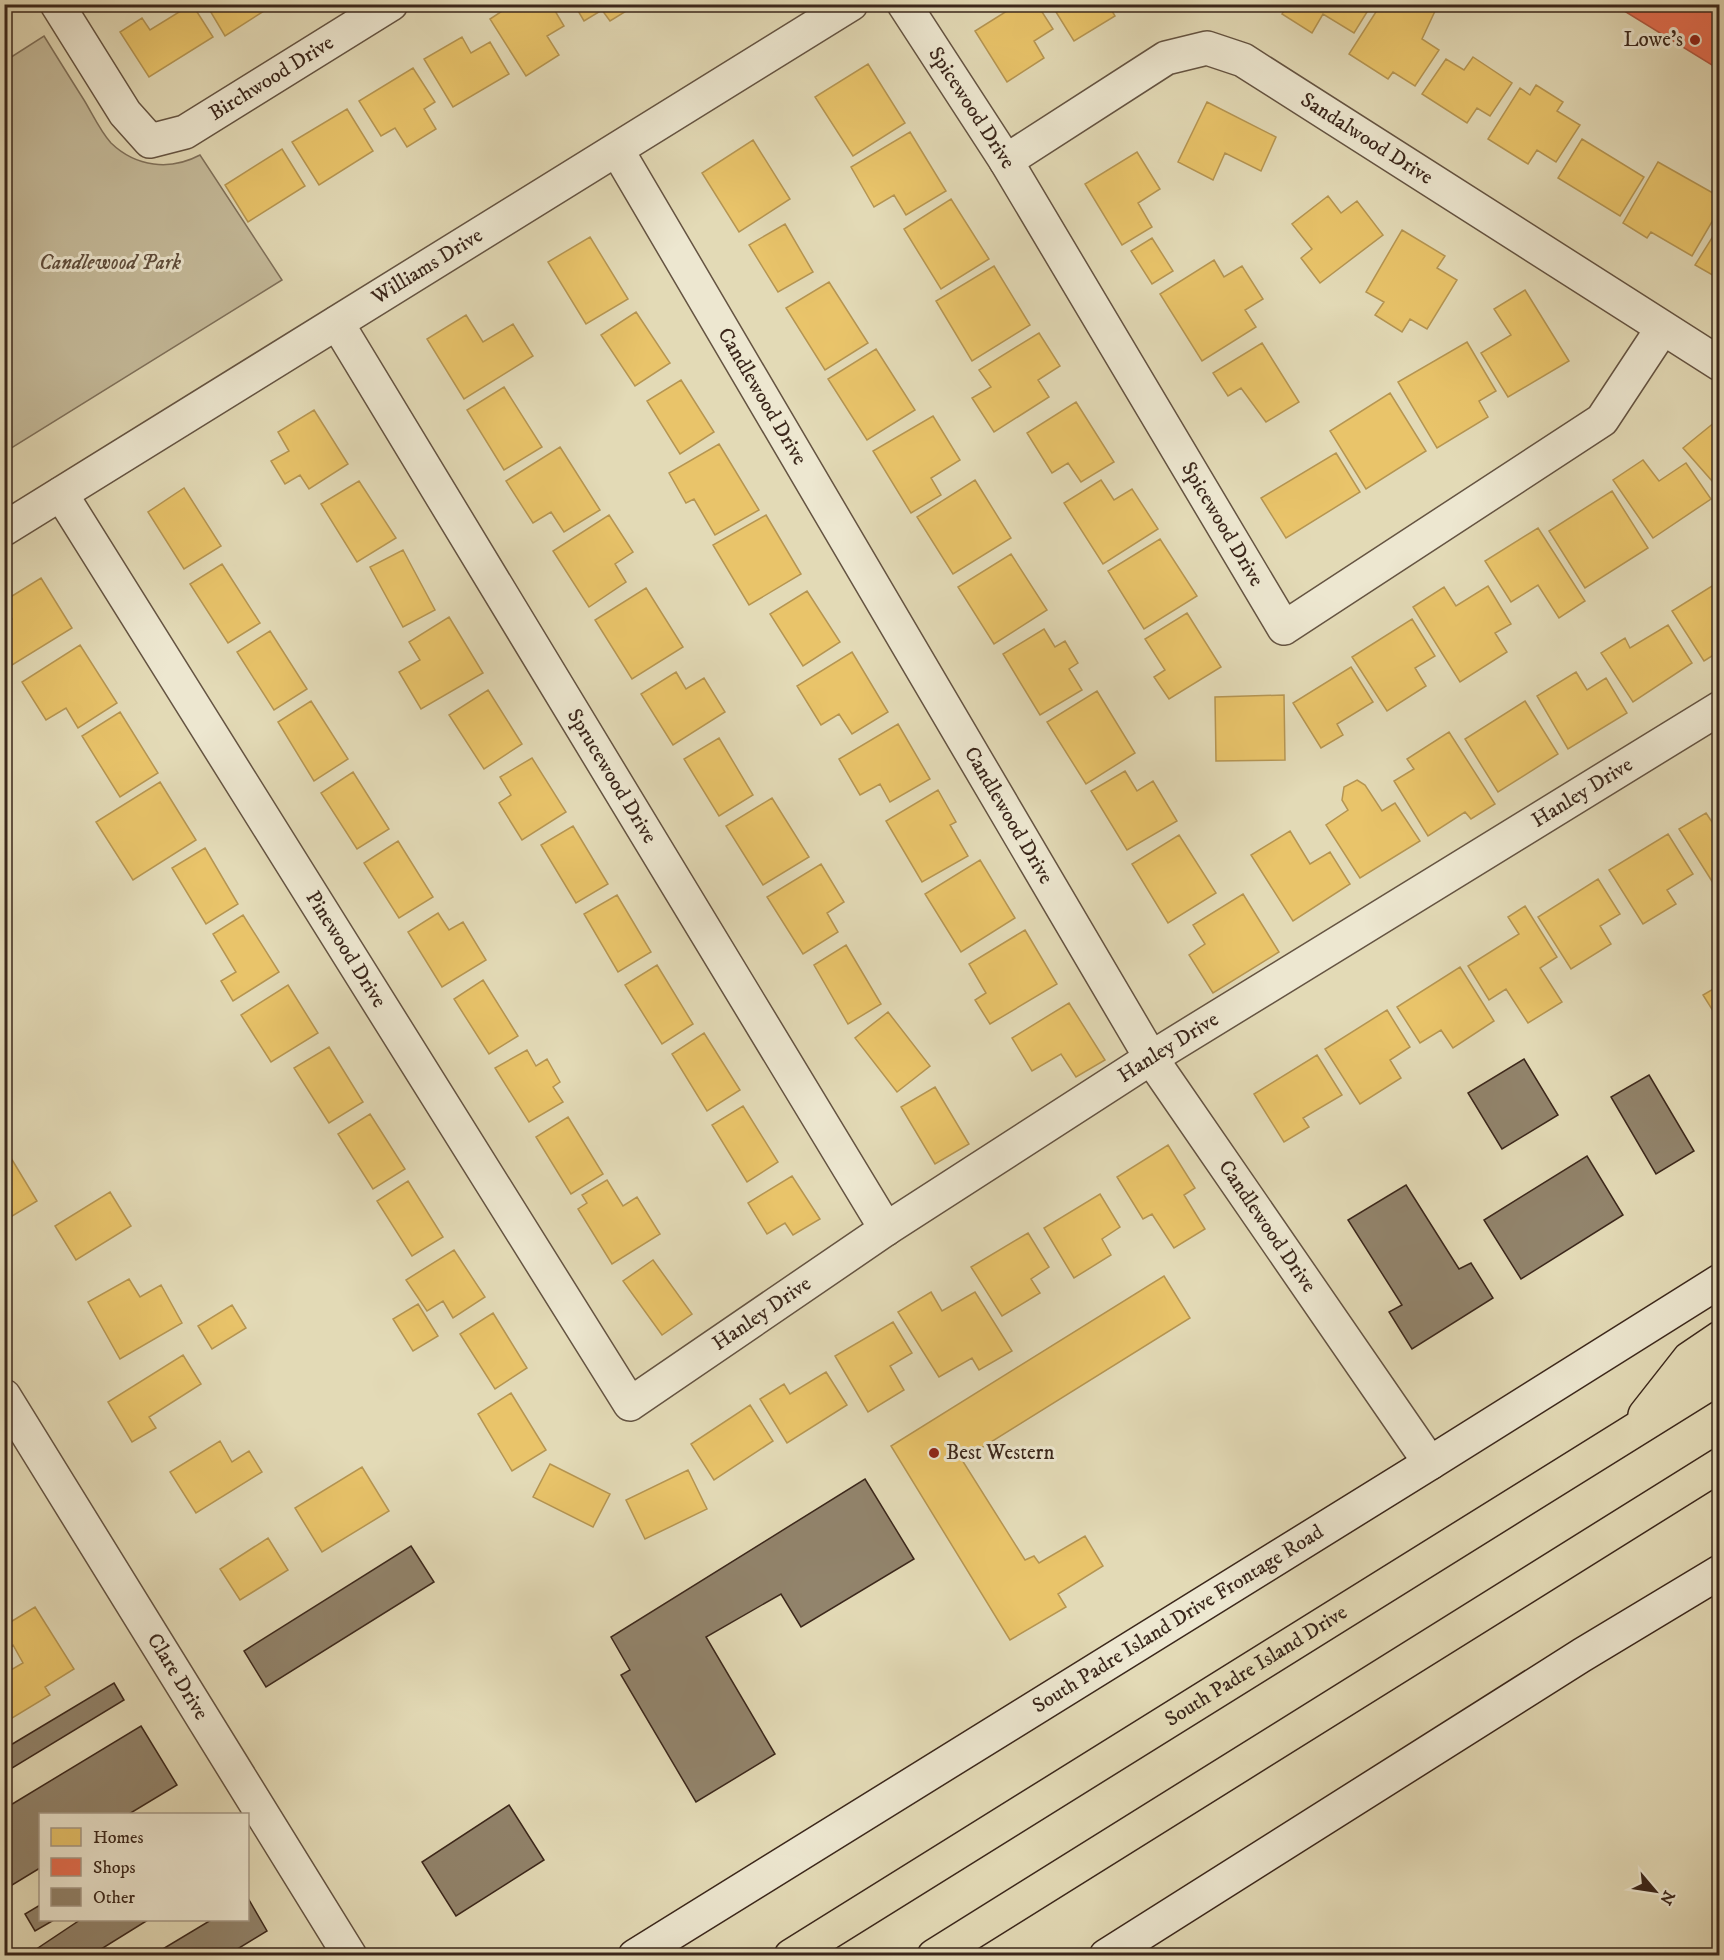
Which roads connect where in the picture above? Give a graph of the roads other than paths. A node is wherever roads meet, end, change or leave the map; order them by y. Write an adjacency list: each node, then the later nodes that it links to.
1 (57, 4): 2 (street, Birchwood Drive)
2 (391, 4)
3 (851, 4): 5 (street, Williams Drive)
4 (904, 4): 6 (street, Spicewood Drive)
5 (617, 150): 7 (street, Williams Drive); 13 (street, Candlewood Drive)
6 (1006, 161): 8 (street, Sandalwood Drive); 8 (street, Spicewood Drive)
7 (338, 322): 10 (street, Williams Drive); 14 (street, Sprucewood Drive)
8 (1662, 329): 9 (street, Sandalwood Drive)
9 (1719, 364)
10 (61, 494): 11 (street, Williams Drive); 19 (street, Pinewood Drive)
11 (4, 529)
12 (1719, 708): 13 (street, Hanley Drive)
13 (1151, 1058): 14 (street, Hanley Drive); 21 (street, Candlewood Drive)
14 (886, 1229): 19 (street, Hanley Drive)
15 (1719, 1281): 21 (street, South Padre Island Drive Frontage Road)
16 (1719, 1338): 20 (highway)
17 (1719, 1377): 20 (highway, South Padre Island Drive)
18 (4, 1396): 24 (street, Clare Drive)
19 (630, 1404)
20 (1631, 1432): 26 (highway, South Padre Island Drive)
21 (1430, 1463): 25 (street, South Padre Island Drive Frontage Road)
22 (1719, 1465): 27 (highway)
23 (1719, 1572): 28 (street)
24 (350, 1956)
25 (635, 1956)
26 (792, 1956)
27 (934, 1956)
28 (1106, 1956)

